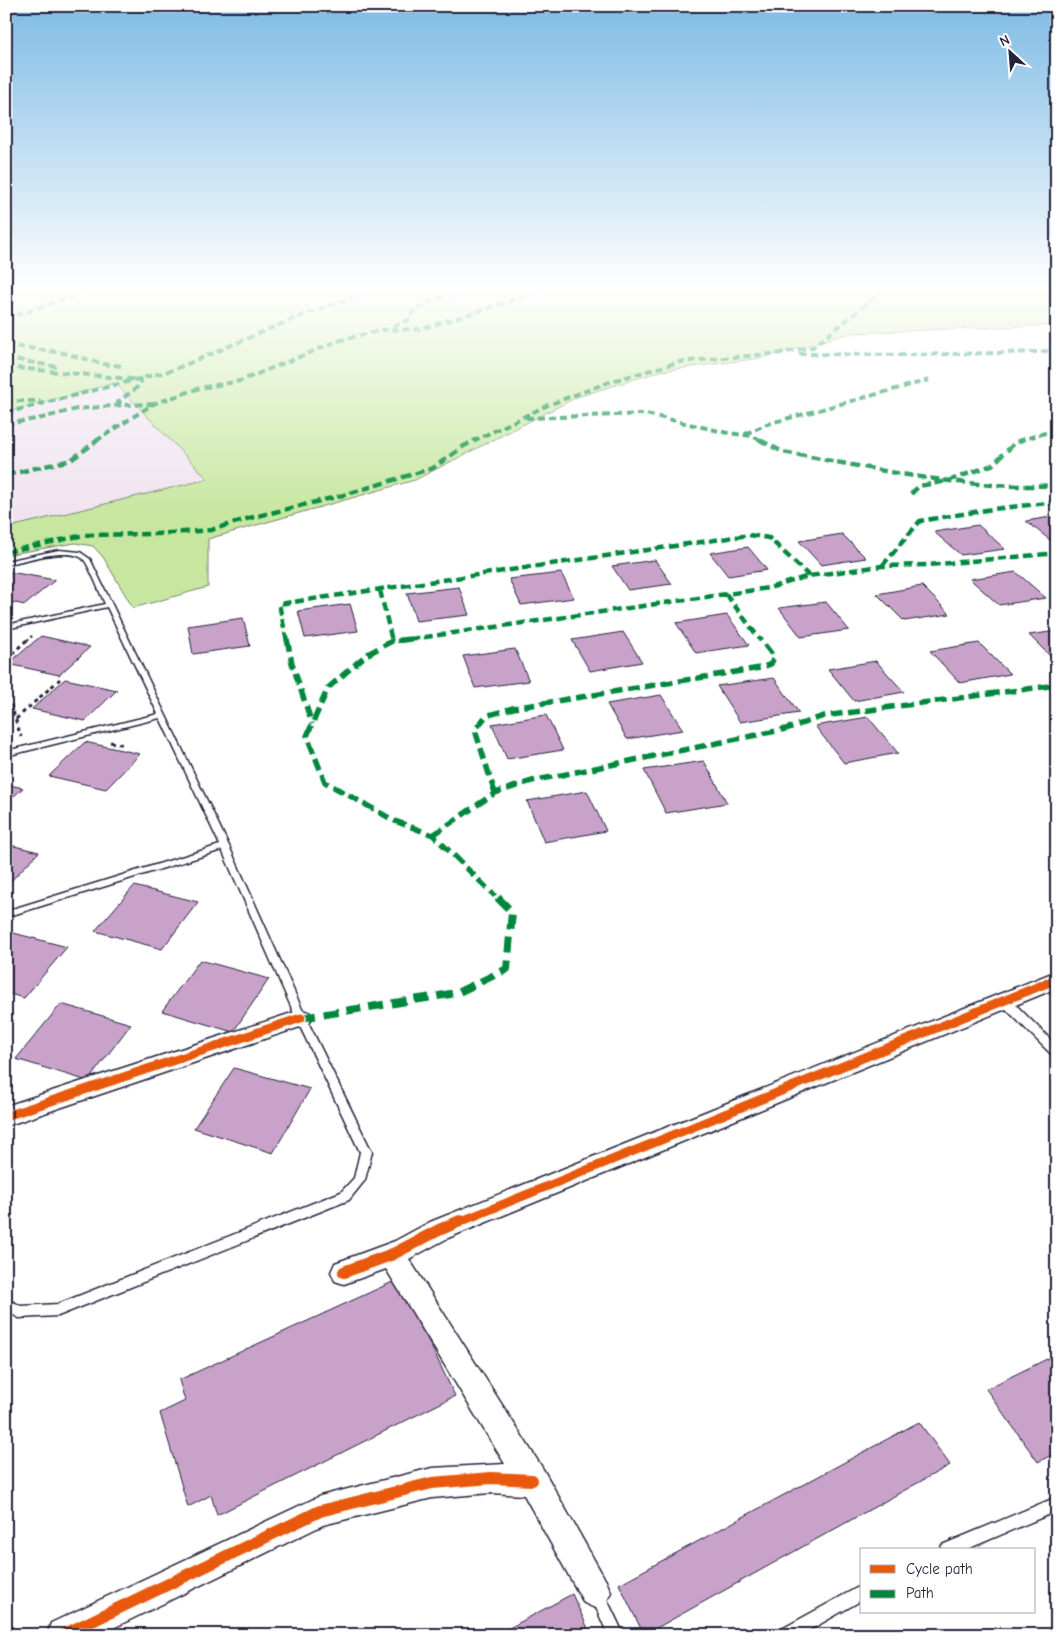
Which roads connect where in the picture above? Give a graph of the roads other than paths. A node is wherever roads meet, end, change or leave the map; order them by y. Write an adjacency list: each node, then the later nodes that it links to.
1 (6, 563): 2 (lane)
2 (108, 605): 3 (lane); 4 (lane)
3 (6, 627)
4 (164, 715): 5 (lane); 6 (lane)
5 (6, 754)
6 (225, 846): 7 (lane); 10 (lane)
7 (6, 914)
8 (1057, 979): 9 (street)
9 (1004, 1000): 11 (lane); 13 (street)
10 (301, 1018): 12 (street); 15 (lane)
11 (1057, 1053)
12 (6, 1116)
13 (392, 1256): 14 (street); 16 (street)
14 (344, 1272)
15 (6, 1304)
16 (532, 1480): 19 (street); 21 (street)
17 (1057, 1504): 18 (lane)
18 (952, 1548)
19 (595, 1592): 22 (lane)
20 (860, 1593): 23 (lane)
21 (63, 1635)
22 (616, 1635)
23 (786, 1635)

